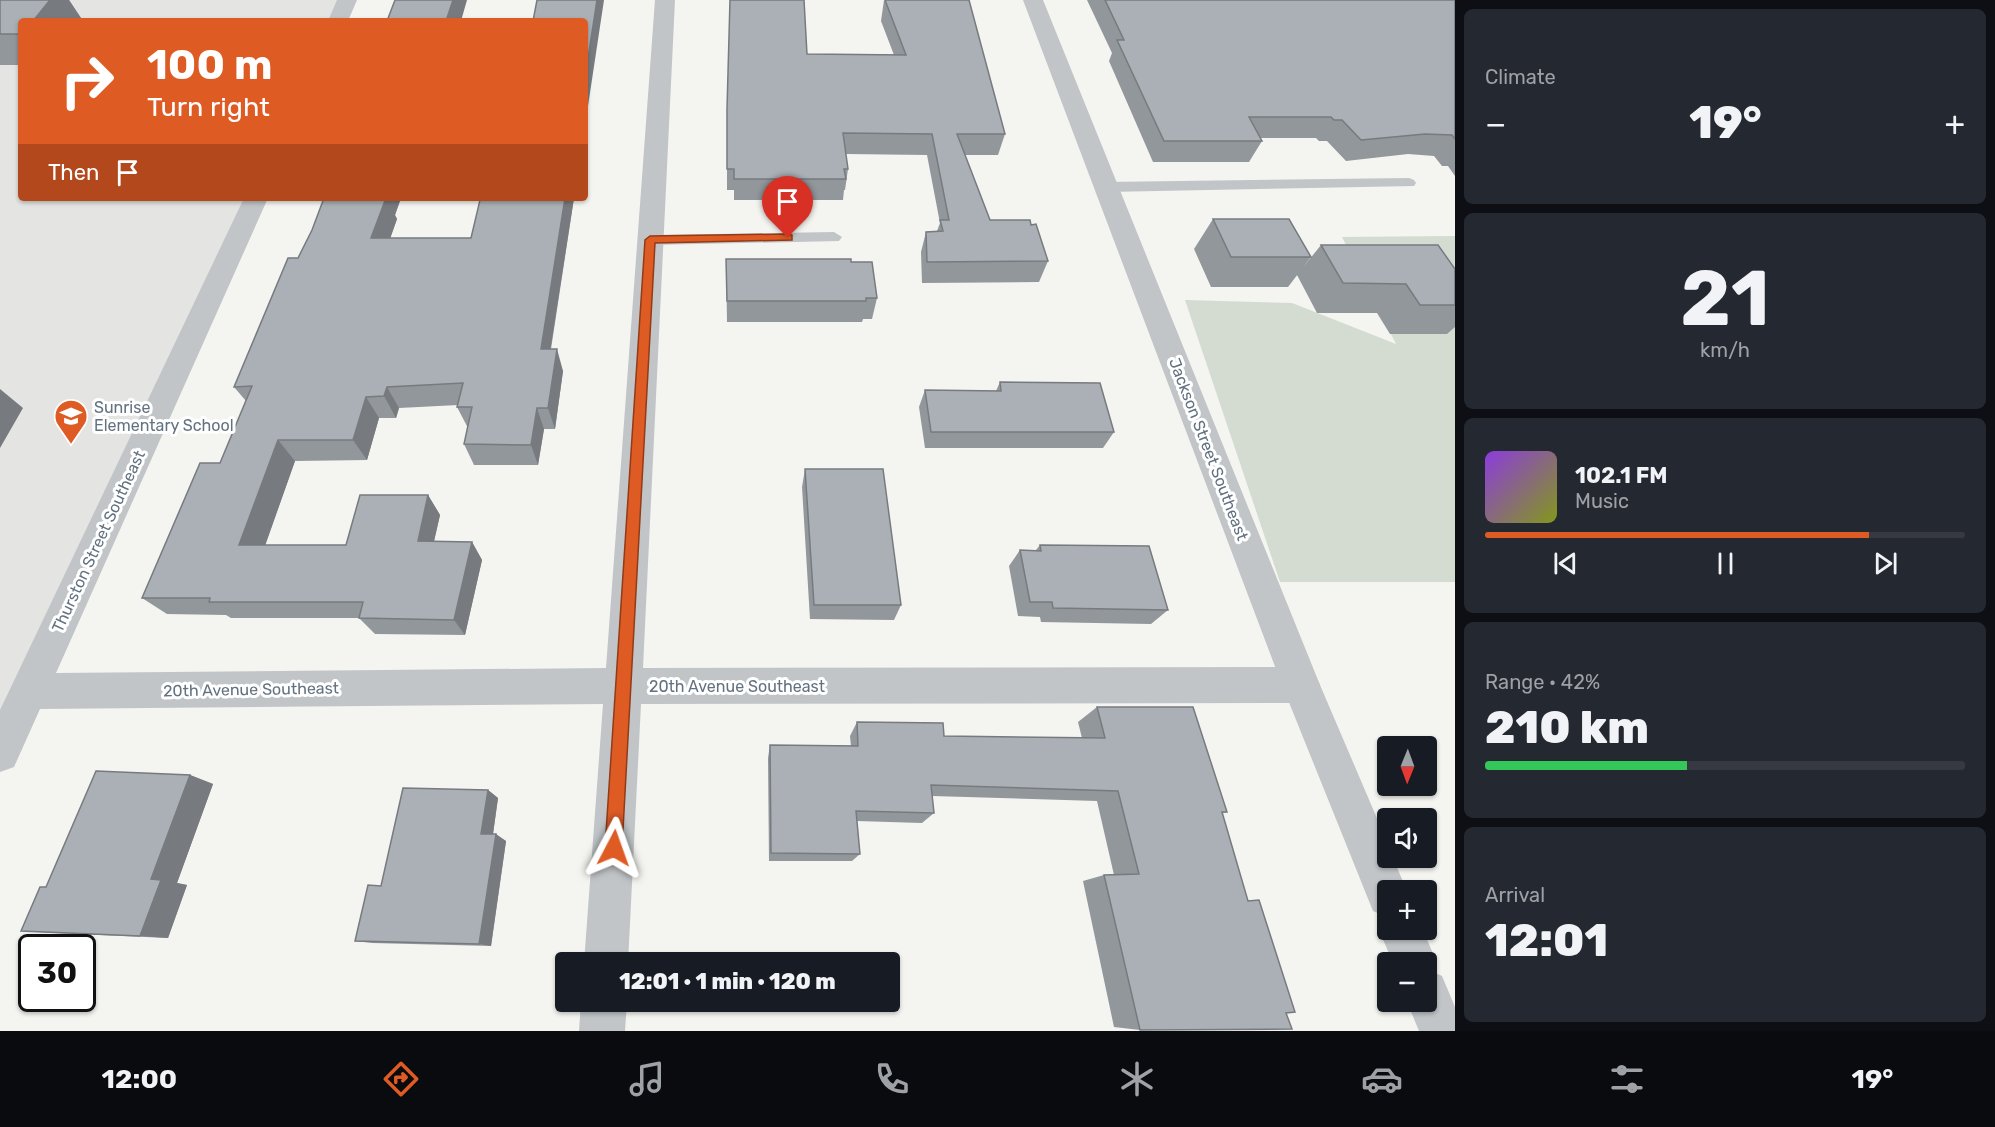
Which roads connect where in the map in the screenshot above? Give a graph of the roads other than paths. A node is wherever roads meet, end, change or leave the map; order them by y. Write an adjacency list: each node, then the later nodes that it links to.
1 (347, 0): 4 (street)
2 (664, 0): 9 (street)
3 (1033, 0): 6 (street, Jackson Street Southeast)
4 (339, 18)
5 (1409, 183): 6 (lane)
6 (1106, 187): 10 (street, Jackson Street Southeast)
7 (255, 201): 12 (street, Thurston Street Southeast)
8 (834, 237): 9 (lane)
9 (650, 240): 11 (street)
10 (1301, 685): 11 (street, 20th Avenue Southeast); 14 (street, Jackson Street Southeast)
11 (624, 686): 12 (street, 20th Avenue Southeast); 15 (street)
12 (28, 691): 13 (street, Thurston Street Southeast)
13 (0, 753)
14 (1381, 880)
15 (607, 952)
16 (603, 1012): 18 (street)
17 (1434, 1012): 19 (street)
18 (602, 1031)
19 (1442, 1031)

